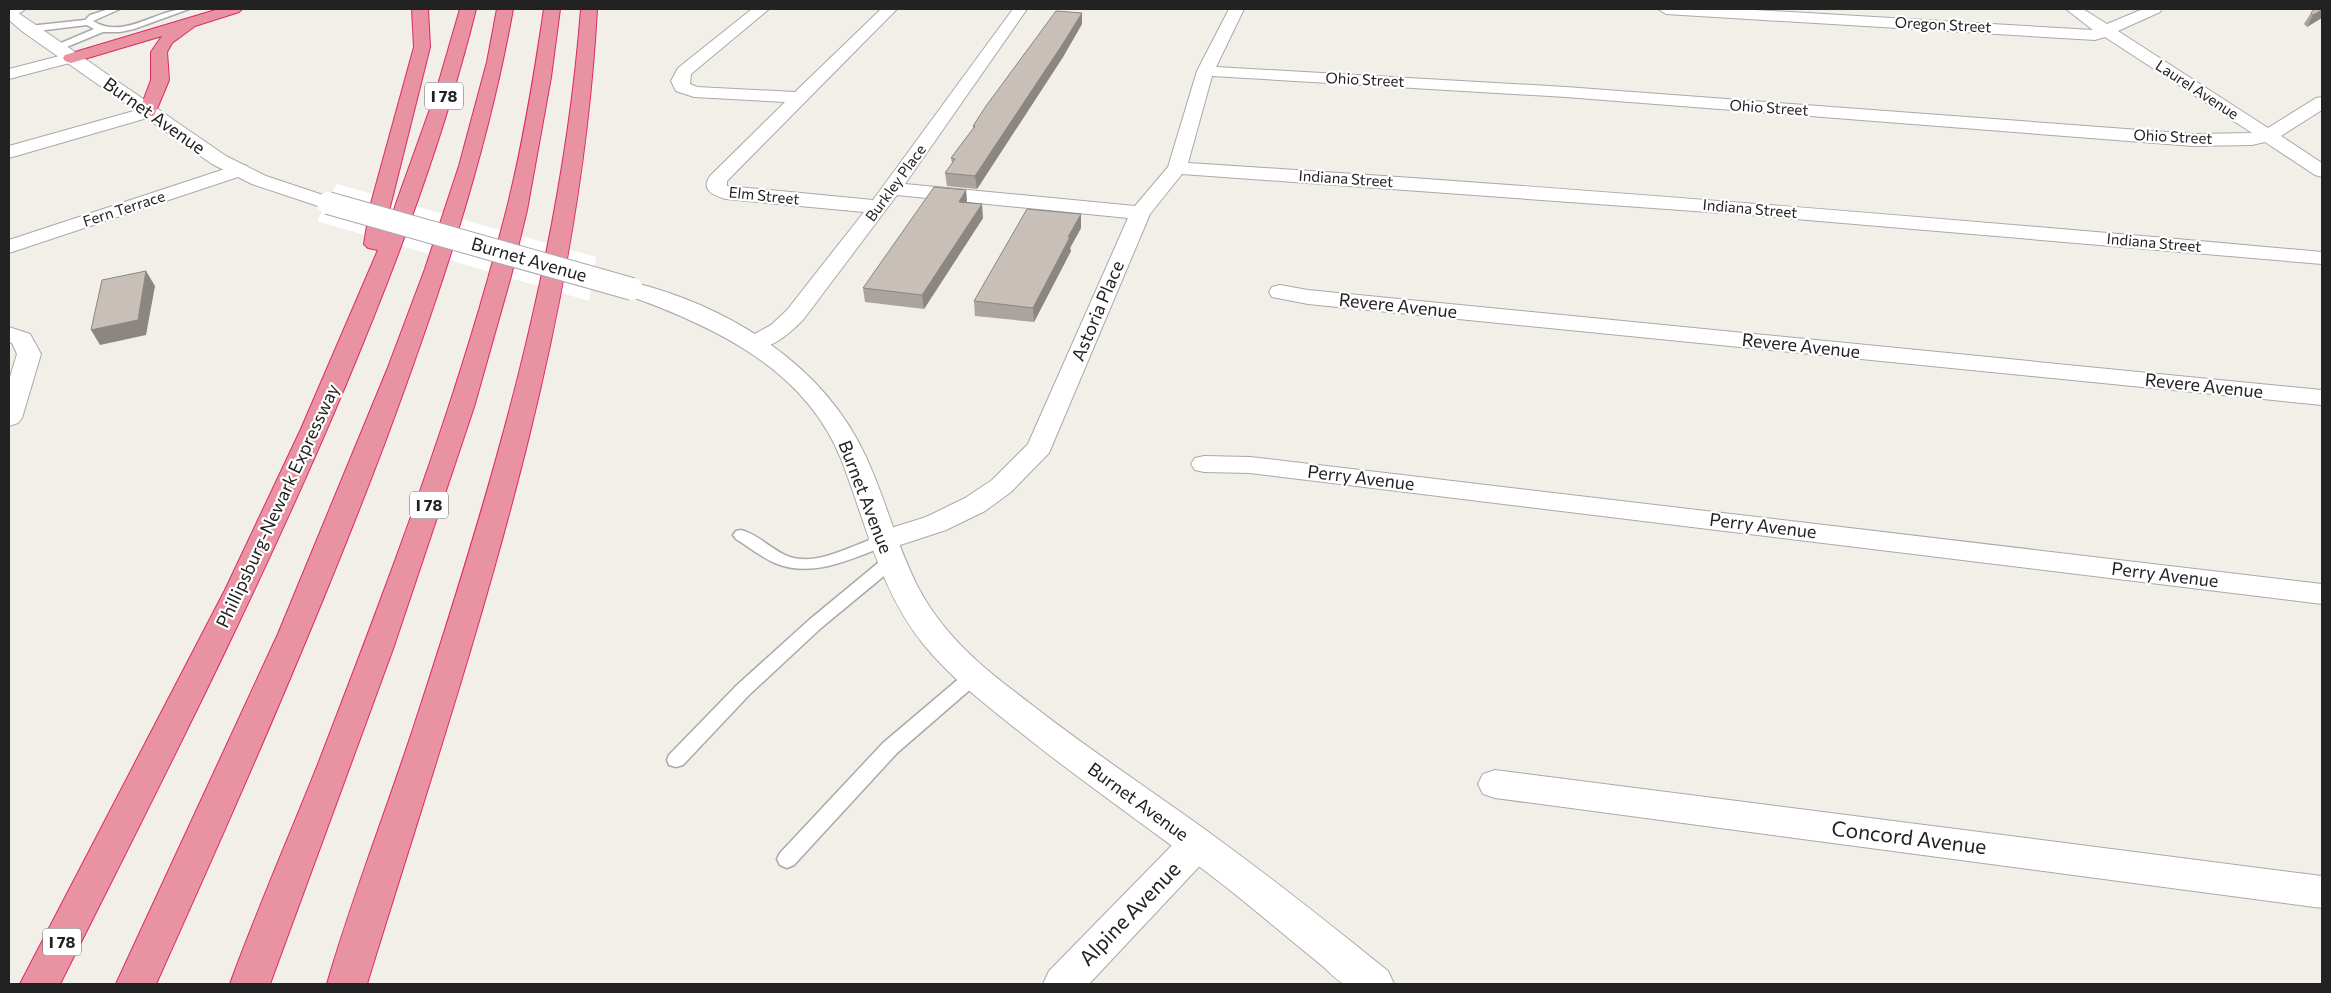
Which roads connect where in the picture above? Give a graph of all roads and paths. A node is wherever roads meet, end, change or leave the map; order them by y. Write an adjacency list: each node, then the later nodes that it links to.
1 (17, 9): 16 (street)
2 (116, 9): 18 (lane)
3 (234, 9): 17 (highway)
4 (468, 9): 39 (highway, Phillipsburg-Newark Expressway / I 78)
5 (505, 9): 55 (highway, I 78)
6 (552, 9): 56 (highway, I 78)
7 (590, 9): 57 (highway)
8 (761, 9): 25 (street)
9 (890, 9): 25 (street, Elm Street)
10 (1020, 9): 33 (street, Burkley Place)
11 (1236, 9): 23 (street, Astoria Place)
12 (1666, 9): 21 (street, Oregon Street)
13 (2073, 9): 21 (street, Laurel Avenue)
14 (2155, 9): 21 (street, Oregon Street)
15 (412, 10): 39 (highway)
16 (9, 12): 19 (street, Burnet Avenue)
17 (187, 16): 20 (lane); 22 (highway); 27 (highway)
18 (88, 22): 19 (lane); 20 (lane)
19 (29, 29): 22 (street, Burnet Avenue)
20 (102, 29): 22 (lane)
21 (2106, 31): 28 (street, Laurel Avenue)
22 (64, 53): 24 (street); 27 (street, Burnet Avenue)
23 (1205, 71): 28 (street, Ohio Street); 30 (street, Astoria Place)
24 (9, 74)
25 (800, 98): 34 (street, Elm Street)
26 (2322, 102): 28 (street, Ohio Street)
27 (148, 112): 29 (street); 31 (street, Burnet Avenue)
28 (2268, 136): 32 (street, Laurel Avenue)
29 (9, 152)
30 (1177, 168): 35 (street, Astoria Place); 37 (street, Indiana Street)
31 (240, 170): 36 (street, Fern Terrace); 41 (street, Burnet Avenue, bridge)
32 (2322, 171)
33 (892, 189): 34 (street, Burkley Place); 35 (street)
34 (878, 207): 41 (street, Burkley Place)
35 (1140, 213): 46 (street, Astoria Place)
36 (9, 247)
37 (2322, 258)
38 (1280, 292): 42 (street, Revere Avenue)
39 (368, 302): 54 (highway, Phillipsburg-Newark Expressway / I 78)
40 (9, 334): 43 (street)
41 (755, 343): 46 (street, Burnet Avenue)
42 (2322, 398)
43 (9, 418)
44 (1204, 464): 47 (street, Perry Avenue)
45 (741, 535): 46 (lane)
46 (886, 552): 48 (street, Burnet Avenue); 49 (lane)
47 (2322, 594)
48 (974, 676): 51 (street, Burnet Avenue); 52 (lane)
49 (676, 760)
50 (1496, 784): 53 (street, Concord Avenue)
51 (1197, 844): 58 (street, Alpine Avenue); 59 (street, Burnet Avenue)
52 (787, 859)
53 (2322, 892)
54 (40, 984)
55 (136, 984)
56 (250, 984)
57 (347, 984)
58 (1063, 984)
59 (1374, 984)

